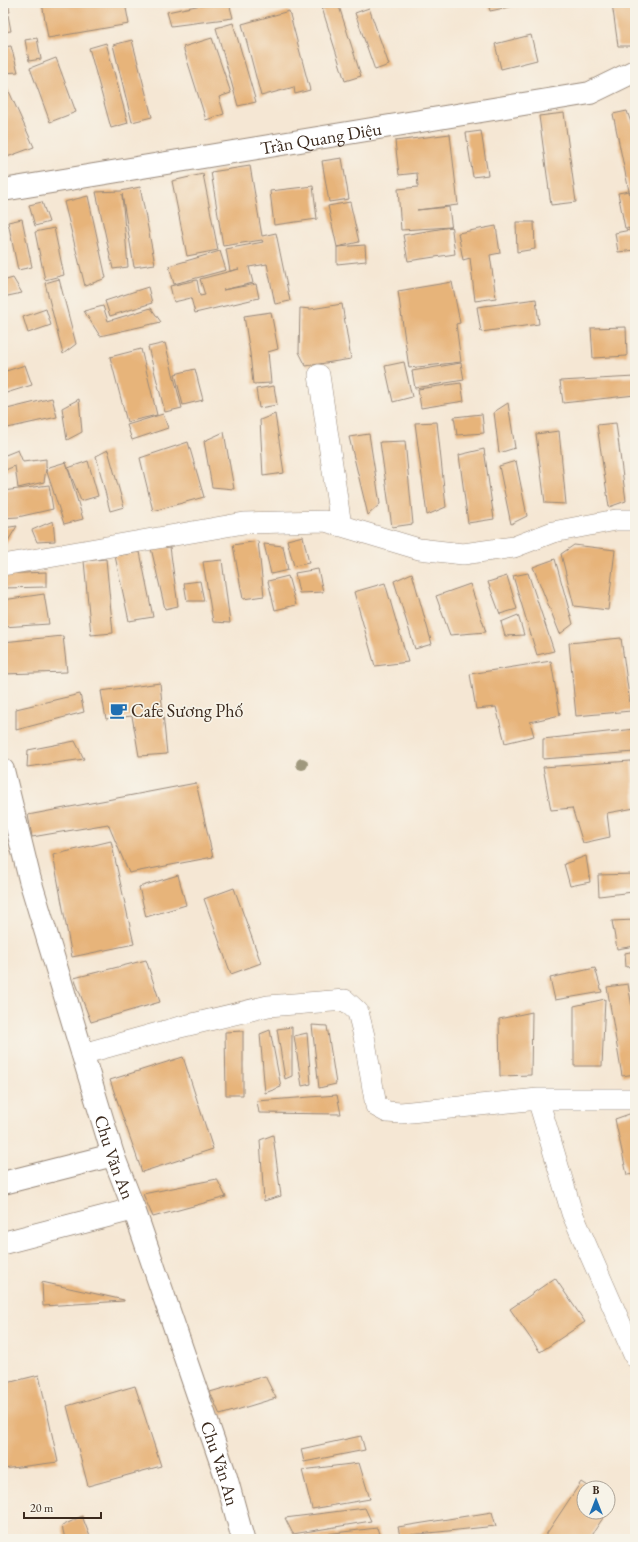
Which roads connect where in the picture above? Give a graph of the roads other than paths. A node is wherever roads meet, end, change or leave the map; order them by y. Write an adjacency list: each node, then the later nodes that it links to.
1 (635, 71): 2 (street, Trần Quang Diệu)
2 (3, 190)
3 (319, 375): 5 (street)
4 (635, 520): 5 (street)
5 (341, 526): 6 (street)
6 (3, 565)
7 (3, 770): 8 (street, Chu Văn An)
8 (82, 1054): 9 (street); 11 (street, Chu Văn An)
9 (538, 1099): 10 (street); 15 (street)
10 (635, 1099)
11 (113, 1154): 12 (street); 13 (street, Chu Văn An)
12 (3, 1183)
13 (134, 1209): 14 (street); 16 (street, Chu Văn An)
14 (3, 1243)
15 (635, 1357)
16 (243, 1539)

